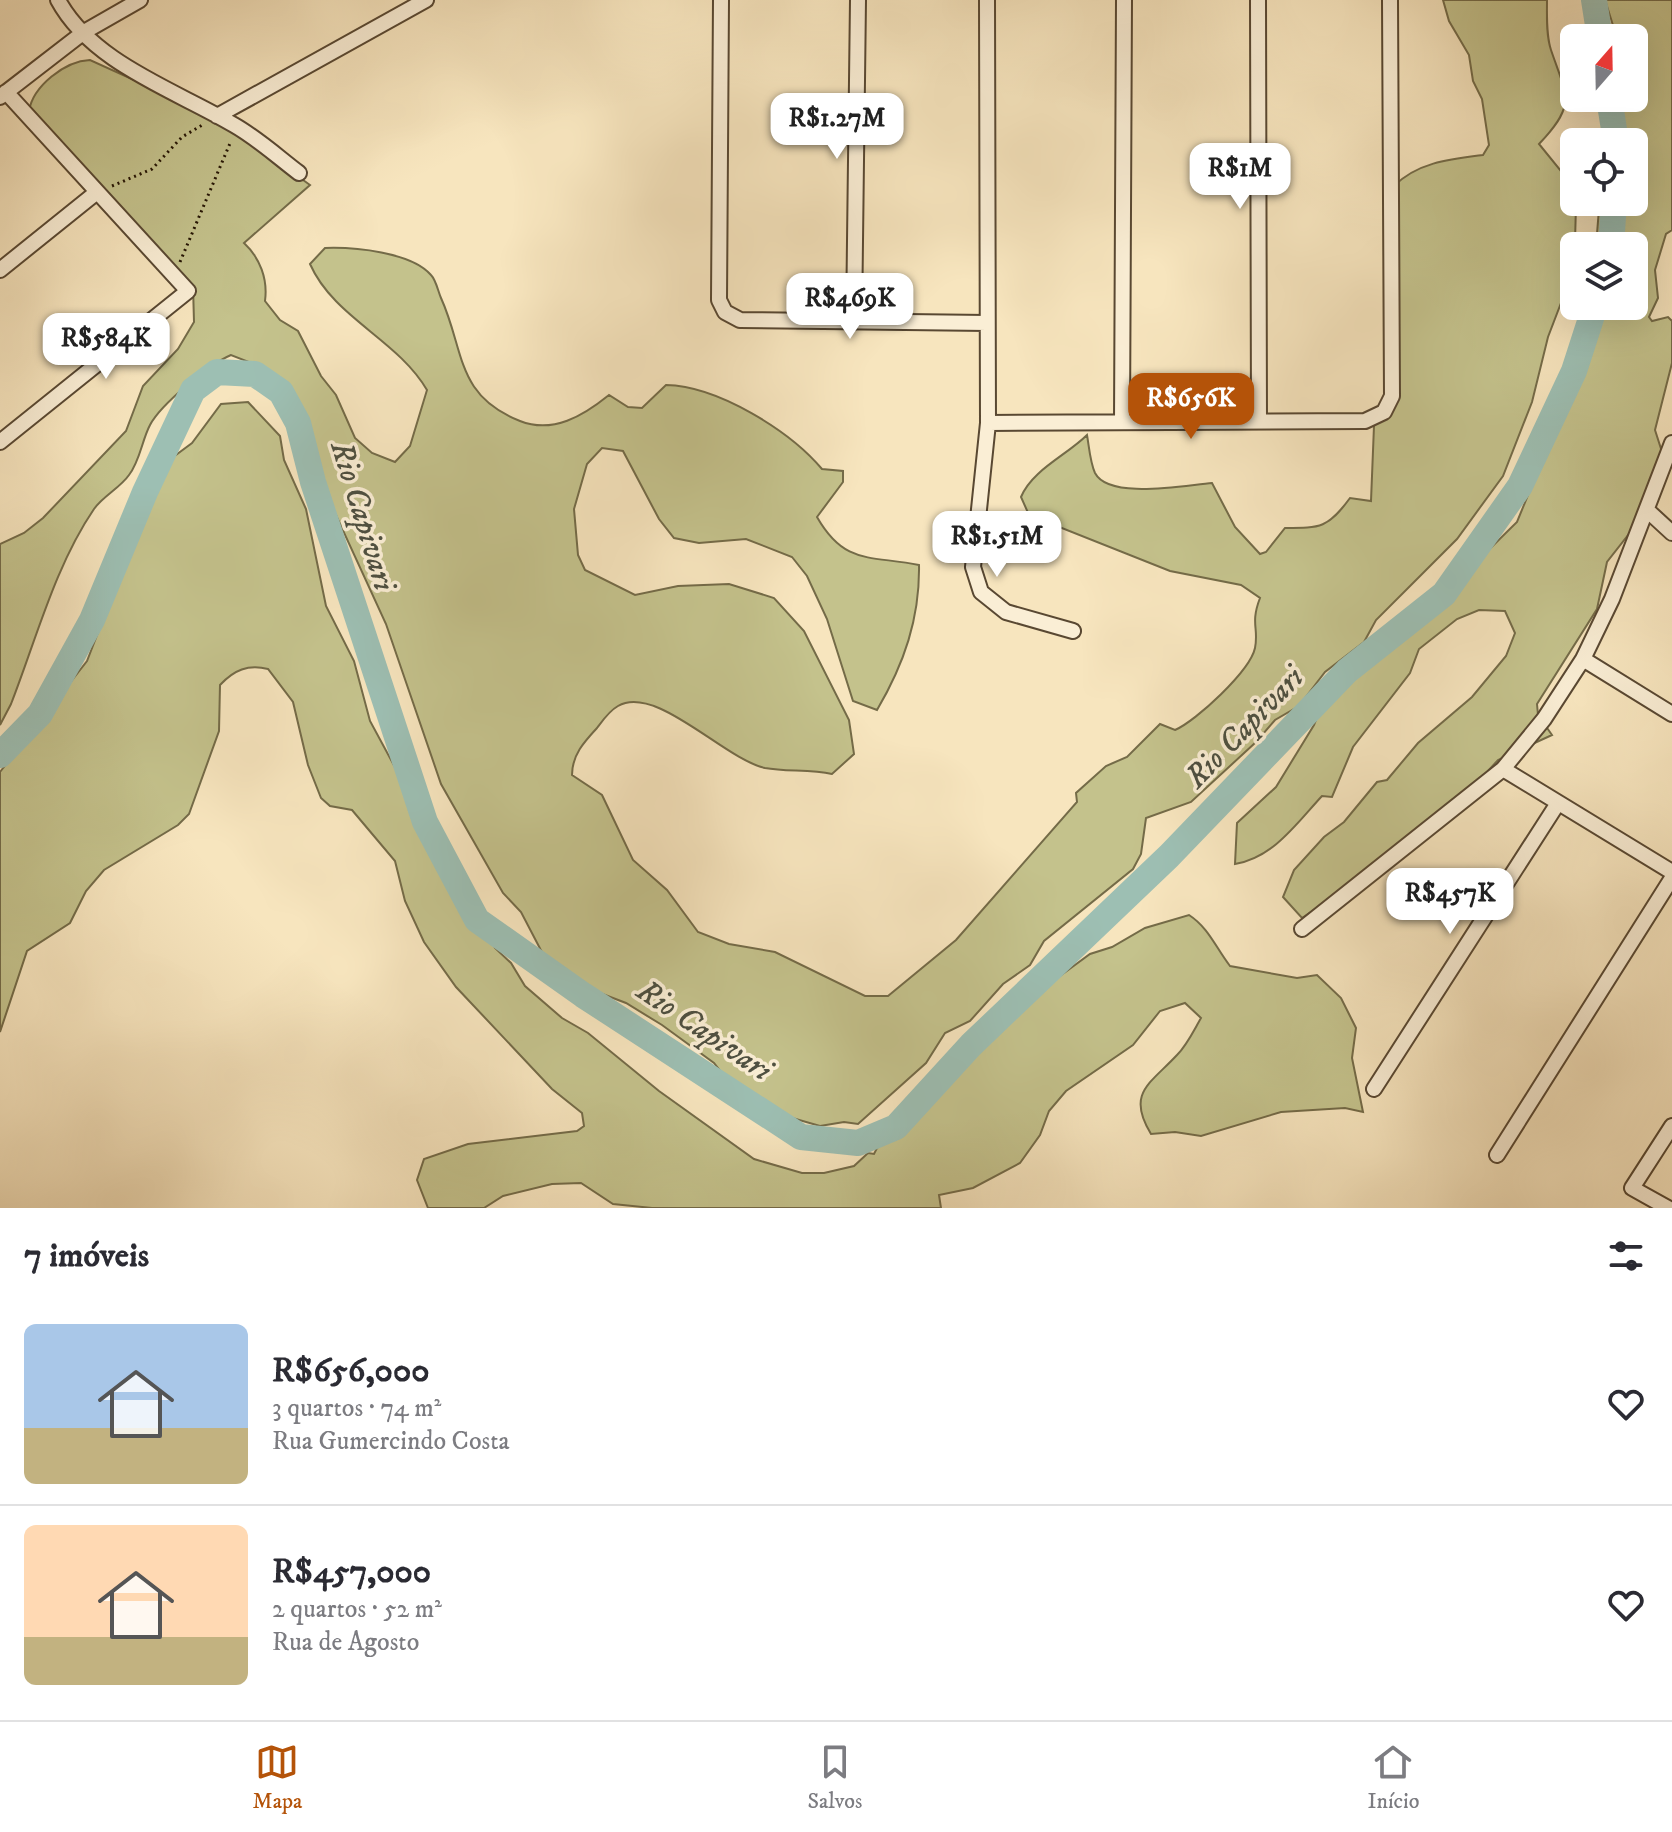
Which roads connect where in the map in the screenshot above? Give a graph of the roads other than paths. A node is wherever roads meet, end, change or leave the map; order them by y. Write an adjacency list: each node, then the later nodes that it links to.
1 (58, 0): 10 (street)
2 (140, 0): 10 (street)
3 (426, 0): 12 (street)
4 (721, 0): 16 (street)
5 (858, 0): 16 (street)
6 (987, 0): 17 (street)
7 (1124, 0): 19 (street)
8 (1258, 0): 18 (street)
9 (1390, 0): 18 (street)
10 (84, 32): 11 (street); 12 (street)
11 (3, 95): 14 (street)
12 (217, 116): 13 (street)
13 (299, 173)
14 (97, 192): 15 (street); 21 (street)
15 (0, 270)
16 (854, 322): 17 (street)
17 (987, 323): 20 (street)
18 (1259, 421): 19 (street)
19 (1122, 422): 20 (street)
20 (988, 423): 25 (street)
21 (0, 442)
22 (1672, 443): 23 (street)
23 (1647, 510): 24 (street); 26 (street)
24 (1672, 533)
25 (1073, 631)
26 (1583, 659): 27 (street); 28 (street)
27 (1672, 714)
28 (1503, 769): 29 (street); 31 (street)
29 (1558, 803): 30 (street); 32 (street)
30 (1672, 875): 34 (street)
31 (1302, 929)
32 (1374, 1089)
33 (1672, 1126): 35 (street)
34 (1497, 1155)
35 (1668, 1208)

